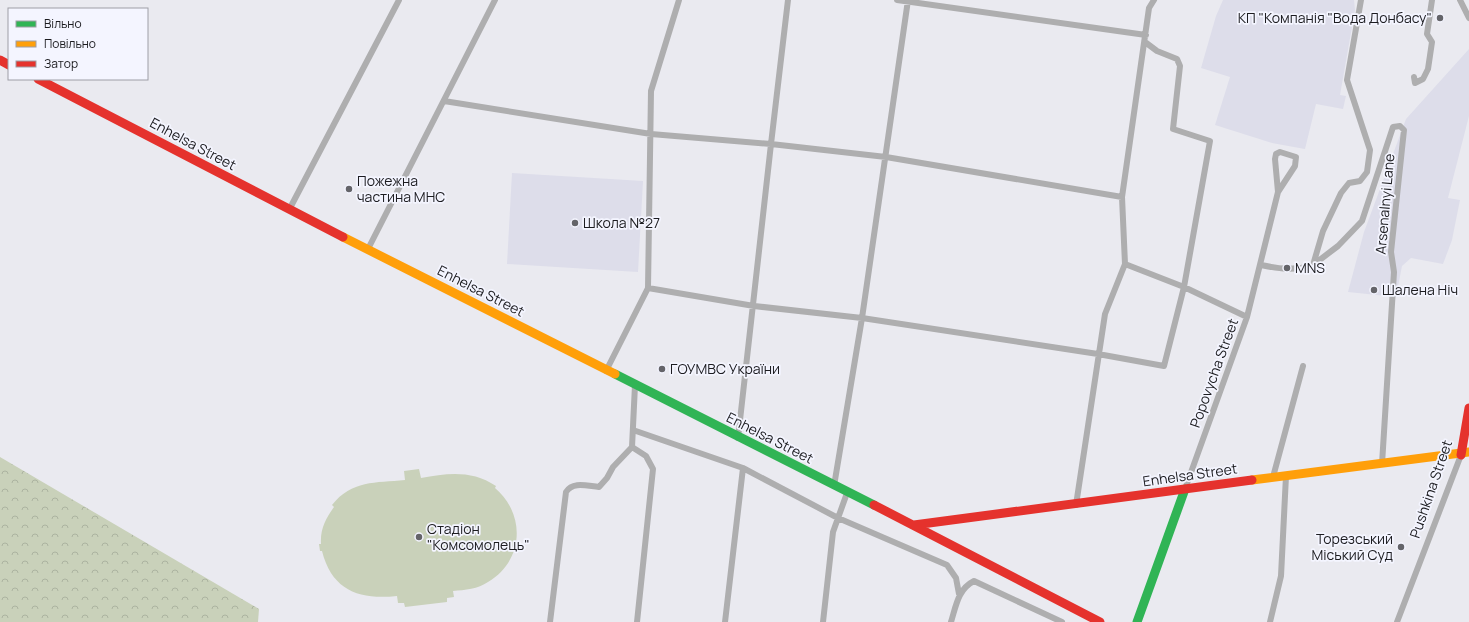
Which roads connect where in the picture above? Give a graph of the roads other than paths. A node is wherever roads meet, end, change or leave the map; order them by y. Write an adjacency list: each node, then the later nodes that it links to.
1 (399, 0): 22 (street)
2 (495, 0): 16 (street)
3 (679, 0): 17 (street)
4 (788, 0): 18 (street)
5 (897, 0): 10 (street)
6 (1154, 0): 12 (street)
7 (1361, 0): 26 (street)
8 (1432, 0): 14 (street)
9 (1460, 0): 11 (street)
10 (908, 1): 12 (street); 19 (street)
11 (1469, 18)
12 (1146, 35): 13 (street)
13 (1145, 42): 21 (street); 27 (street)
14 (1414, 77)
15 (40, 80): 22 (street, Enhelsa Street)
16 (444, 101): 17 (street); 23 (street)
17 (650, 134): 18 (street); 28 (street)
18 (771, 144): 19 (street); 29 (street)
19 (886, 158): 21 (street); 31 (street)
20 (1278, 192): 20 (street, Popovycha Street); 25 (street, Popovycha Street)
21 (1122, 197): 24 (street)
22 (289, 210): 23 (street, Enhelsa Street)
23 (368, 249): 34 (street, Enhelsa Street)
24 (1125, 264): 27 (street); 32 (street)
25 (1261, 265): 26 (street); 30 (street, Popovycha Street)
26 (1313, 265): 41 (street, Arsenalnyi Lane)
27 (1184, 287): 30 (street); 32 (street)
28 (648, 288): 29 (street); 34 (street)
29 (754, 306): 31 (street); 38 (street)
30 (1247, 317): 46 (street, Popovycha Street)
31 (862, 318): 32 (street); 45 (street)
32 (1098, 354): 48 (street)
33 (1303, 366): 44 (street)
34 (606, 371): 35 (street, Enhelsa Street)
35 (635, 385): 37 (street); 38 (street, Enhelsa Street)
36 (1469, 408): 40 (street, Pushkina Street)
37 (633, 430): 39 (street); 42 (street)
38 (738, 438): 45 (street, Enhelsa Street)
39 (632, 447): 52 (street); 53 (street)
40 (1465, 453): 41 (street, Enhelsa Street); 61 (street, Pushkina Street)
41 (1382, 464): 43 (street, Enhelsa Street)
42 (743, 468): 49 (street); 54 (street)
43 (1286, 476): 44 (street, Enhelsa Street); 60 (street)
44 (1273, 478): 46 (street, Enhelsa Street)
45 (834, 486): 47 (street, Enhelsa Street)
46 (1185, 489): 48 (street, Enhelsa Street); 59 (street)
47 (847, 493): 49 (street); 50 (street, Enhelsa Street)
48 (1076, 505): 50 (street, Enhelsa Street)
49 (838, 518): 51 (street); 55 (street)
50 (914, 525): 58 (street, Enhelsa Street)
51 (960, 594): 56 (street); 57 (street)
52 (550, 622)
53 (637, 622)
54 (724, 622)
55 (823, 622)
56 (951, 622)
57 (1062, 622)
58 (1100, 622)
59 (1137, 622)
60 (1270, 622)
61 (1397, 622)

